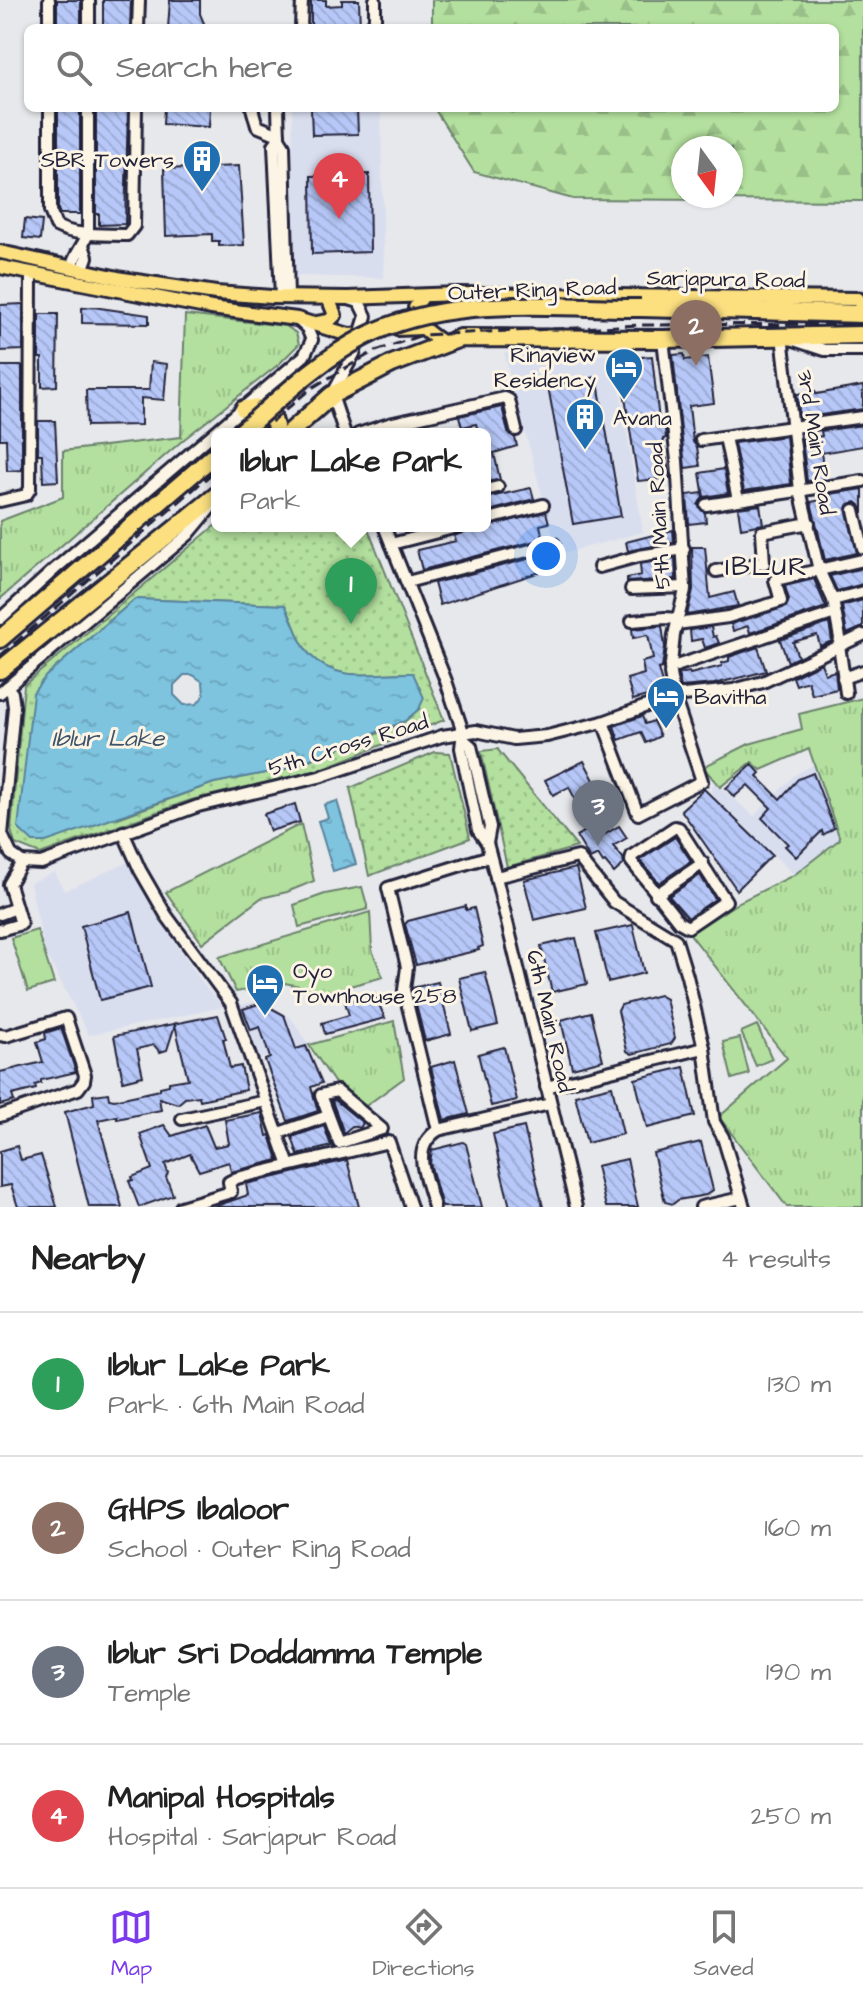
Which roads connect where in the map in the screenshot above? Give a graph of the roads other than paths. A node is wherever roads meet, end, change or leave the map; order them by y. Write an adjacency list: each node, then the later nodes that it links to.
1 (49, 0): 7 (street)
2 (89, 0): 8 (street)
3 (139, 0): 9 (street)
4 (302, 0): 10 (street)
5 (368, 0): 11 (street)
6 (375, 0): 12 (street)
7 (49, 24)
8 (89, 24)
9 (138, 24)
10 (301, 24)
11 (370, 24)
12 (372, 24)
13 (50, 112): 19 (street)
14 (88, 112): 19 (street)
15 (136, 112): 19 (street)
16 (253, 112): 18 (street)
17 (278, 112): 18 (street)
18 (279, 136): 24 (street)
19 (88, 234): 22 (street)
20 (0, 252): 22 (main road)
21 (0, 267): 23 (main road)
22 (76, 270): 24 (main road)
23 (31, 274): 29 (main road); 59 (street)
24 (284, 297): 26 (main road)
25 (422, 297): 27 (main road, Sarjapura Road); 28 (main road, Sarjapura Road); 31 (main road)
26 (328, 298): 27 (main road, Sarjapura Road); 30 (main road)
27 (348, 298): 32 (street)
28 (862, 305): 43 (highway, Outer Ring Road, bridge)
29 (297, 319): 30 (main road); 39 (street)
30 (317, 323): 32 (main road)
31 (422, 328): 32 (main road); 36 (main road)
32 (360, 335): 38 (street)
33 (863, 335): 34 (highway)
34 (782, 336): 35 (highway); 37 (street); 41 (street, 3rd Main Road)
35 (663, 339): 36 (highway); 71 (street, 5th Main Road)
36 (443, 343): 38 (highway)
37 (863, 350)
38 (332, 395): 45 (highway); 46 (street)
39 (244, 409): 42 (street); 44 (highway)
40 (863, 417): 41 (street)
41 (791, 427): 50 (street); 56 (street, 3rd Main Road)
42 (222, 428)
43 (246, 428)
44 (274, 428)
45 (295, 428)
46 (343, 428)
47 (377, 428): 48 (street)
48 (516, 430)
49 (211, 437): 82 (street)
50 (725, 437): 51 (street); 58 (street)
51 (701, 440)
52 (211, 458): 86 (highway)
53 (863, 481): 56 (street)
54 (498, 487): 55 (street)
55 (491, 489)
56 (800, 490): 58 (street); 65 (street, 3rd Main Road)
57 (211, 500): 89 (highway)
58 (738, 500): 61 (street)
59 (0, 501)
60 (543, 505): 64 (street)
61 (706, 505)
62 (211, 508): 92 (street)
63 (854, 510): 70 (street)
64 (491, 518)
65 (809, 523): 74 (street, 3rd Main Road); 75 (street)
66 (386, 532): 68 (street, 6th Main Road)
67 (438, 532): 68 (street)
68 (391, 544): 76 (street, 6th Main Road)
69 (554, 544): 76 (street)
70 (863, 548)
71 (684, 549): 73 (street); 77 (street, 5th Main Road)
72 (863, 560): 74 (street)
73 (599, 567)
74 (819, 570): 80 (street, 3rd Main Road); 84 (street)
75 (716, 571)
76 (407, 582): 96 (street, 6th Main Road)
77 (685, 587): 78 (street); 84 (street, 5th Main Road)
78 (631, 589)
79 (863, 592): 80 (street)
80 (833, 600): 81 (street, 3rd Main Road)
81 (835, 613): 87 (street, 3rd Main Road); 88 (street)
82 (0, 619)
83 (632, 621): 84 (street)
84 (677, 622): 88 (street, 5th Main Road)
85 (863, 635): 87 (street, 5th Cross Road)
86 (0, 639)
87 (839, 645): 91 (street, 3rd Main Road); 94 (street, 5th Cross Road)
88 (670, 668): 94 (street, 5th Main Road)
89 (0, 670)
90 (863, 671): 91 (street)
91 (843, 678): 93 (street, 3rd Main Road)
92 (4, 690): 99 (street)
93 (846, 693)
94 (674, 696): 95 (street, 5th Cross Road); 95 (street, 5th Main Road)
95 (603, 722): 96 (street, 5th Cross Road)
96 (463, 735): 97 (street, 5th Cross Road); 98 (street, 6th Main Road)
97 (123, 832): 99 (street, 5th Cross Road); 111 (street)
98 (490, 856): 101 (street, 6th Main Road); 116 (street)
99 (22, 862): 103 (street)
100 (703, 863): 102 (street); 102 (street); 105 (street)
101 (496, 877): 107 (street); 110 (street, 6th Main Road)
102 (656, 895): 105 (street)
103 (16, 908): 104 (street); 106 (street)
104 (0, 914)
105 (688, 927): 107 (street)
106 (0, 930)
107 (676, 940): 109 (street)
108 (0, 1035): 113 (street)
109 (704, 1048): 110 (street); 119 (street)
110 (546, 1087): 112 (street, 6th Main Road)
111 (266, 1101): 115 (street); 117 (street)
112 (550, 1104): 116 (street); 123 (street, 6th Main Road)
113 (0, 1116)
114 (328, 1116): 114 (street); 117 (street)
115 (182, 1119)
116 (438, 1130): 122 (street)
117 (279, 1133): 118 (street)
118 (287, 1160)
119 (742, 1202): 124 (street)
120 (181, 1207): 121 (street)
121 (411, 1207)
122 (434, 1207)
123 (576, 1207)
124 (701, 1207)

